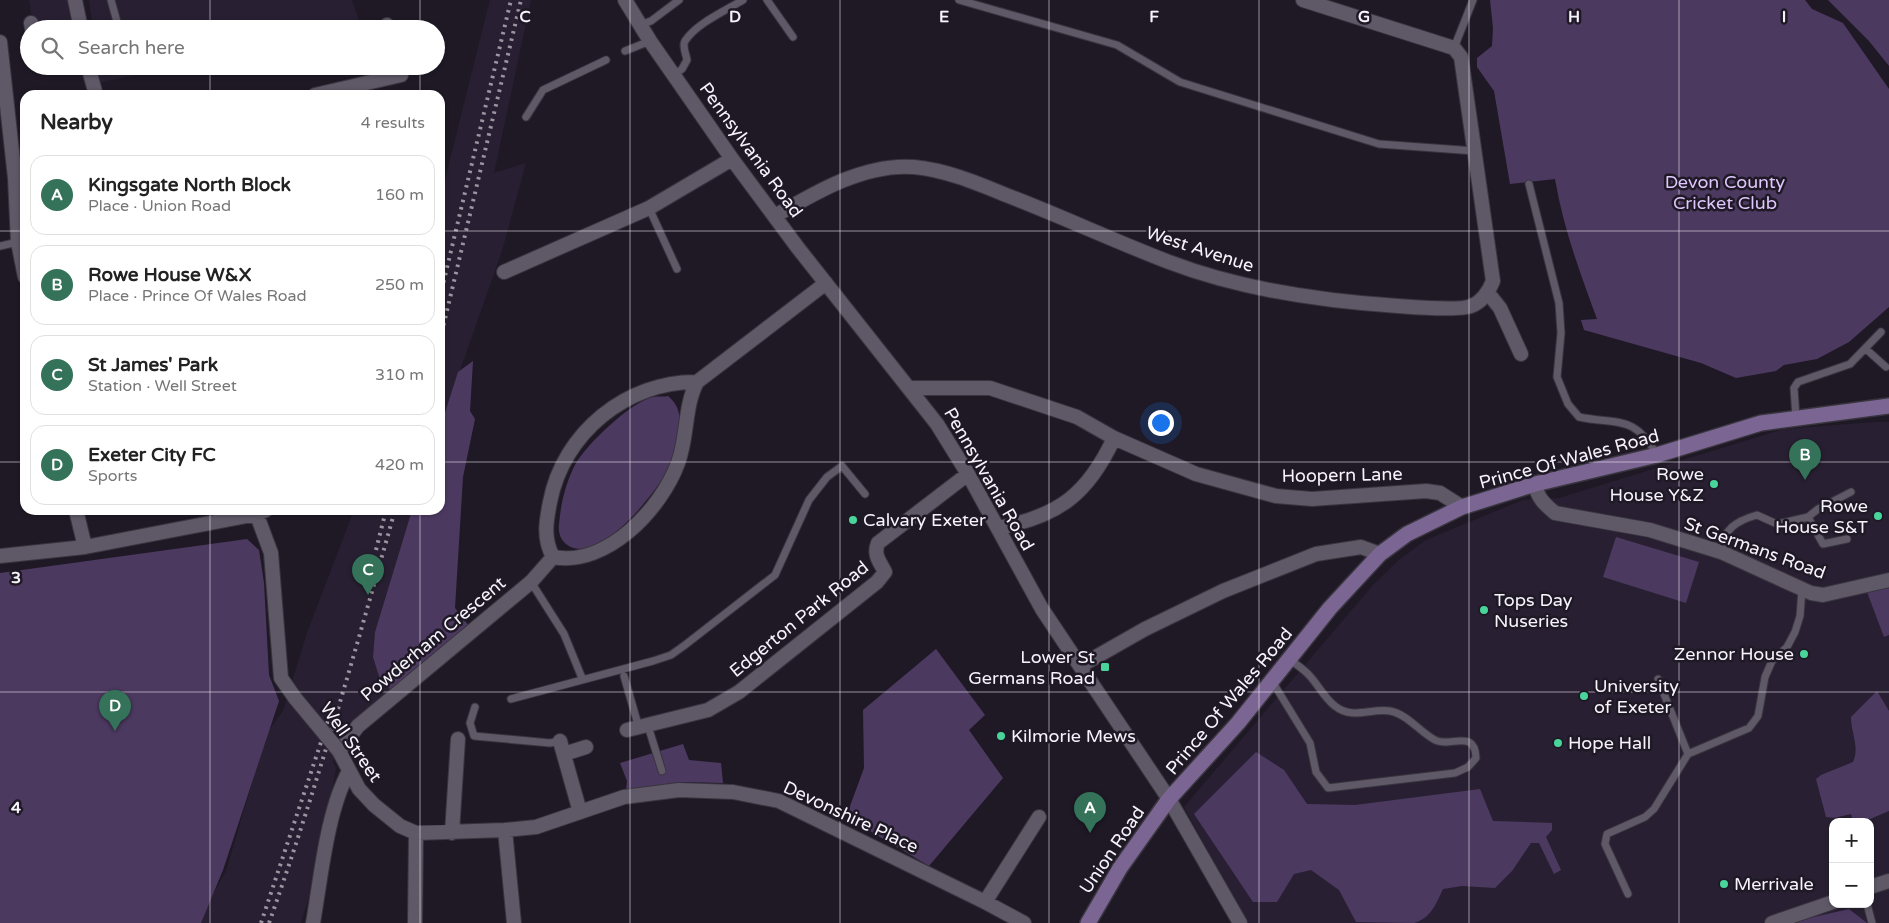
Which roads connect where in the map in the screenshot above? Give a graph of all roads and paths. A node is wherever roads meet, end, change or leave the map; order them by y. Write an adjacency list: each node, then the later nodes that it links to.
1 (75, 0): 10 (street)
2 (111, 0): 11 (lane)
3 (625, 0): 12 (street, Pennsylvania Road)
4 (679, 0): 12 (lane)
5 (743, 0): 21 (lane)
6 (766, 0): 13 (lane)
7 (959, 0): 25 (lane)
8 (1303, 0): 16 (street)
9 (1473, 0): 16 (lane)
10 (79, 20)
11 (117, 20)
12 (640, 25): 14 (street, Pennsylvania Road)
13 (793, 37)
14 (650, 40): 17 (lane); 21 (street, Pennsylvania Road)
15 (0, 42): 27 (street)
16 (1454, 48): 25 (street)
17 (625, 51)
18 (606, 60): 24 (lane)
19 (90, 75): 22 (street)
20 (401, 75): 23 (street)
21 (674, 75): 26 (street, Pennsylvania Road)
22 (95, 90)
23 (339, 90)
24 (526, 117)
25 (1475, 152): 37 (street)
26 (732, 159): 29 (street); 30 (street, Pennsylvania Road)
27 (20, 177): 31 (street)
28 (1529, 184): 47 (lane)
29 (649, 208): 34 (lane); 35 (street)
30 (775, 216): 36 (street, Pennsylvania Road); 37 (street, West Avenue)
31 (18, 242): 32 (lane); 33 (street)
32 (0, 246)
33 (20, 252)
34 (677, 269)
35 (504, 272)
36 (826, 283): 42 (street); 43 (street, Pennsylvania Road)
37 (1488, 293): 40 (street)
38 (1881, 332): 39 (lane)
39 (1866, 349): 41 (lane); 45 (lane)
40 (1521, 354)
41 (1886, 367)
42 (698, 382): 63 (street); 63 (street)
43 (909, 388): 46 (street, Hoopern Lane); 48 (street, Pennsylvania Road)
44 (1889, 406): 45 (street, Prince Of Wales Road)
45 (1796, 418): 47 (street, Prince Of Wales Road)
46 (1114, 438): 52 (street, Hoopern Lane); 57 (street)
47 (1657, 455): 49 (street, Prince Of Wales Road)
48 (968, 474): 57 (street, Pennsylvania Road); 75 (street, Edgerton Park Road)
49 (1535, 484): 52 (street, Prince Of Wales Road); 60 (street, St Germans Road)
50 (1851, 492): 56 (lane)
51 (865, 494): 70 (lane)
52 (1462, 507): 61 (street, Prince Of Wales Road)
53 (77, 515): 59 (street)
54 (240, 515): 59 (street)
55 (260, 515): 79 (street, Well Street, bridge)
56 (1808, 517): 58 (lane); 60 (lane)
57 (998, 528): 68 (street, Pennsylvania Road)
58 (1847, 538)
59 (85, 547): 62 (street)
60 (1721, 552): 66 (street, St Germans Road)
61 (1380, 554): 67 (street, Prince Of Wales Road); 68 (street)
62 (0, 556)
63 (553, 557): 65 (street, Powderham Crescent)
64 (1889, 580): 66 (street, St Germans Road)
65 (531, 582): 70 (lane); 79 (street, Powderham Crescent)
66 (1802, 589): 80 (lane)
67 (1290, 660): 72 (street, Prince Of Wales Road); 72 (lane)
68 (1080, 666): 83 (street, Pennsylvania Road)
69 (624, 676): 75 (lane)
70 (582, 678): 73 (lane)
71 (1658, 679): 80 (lane)
72 (1272, 680): 83 (street, Prince Of Wales Road)
73 (511, 698)
74 (474, 707): 77 (lane)
75 (638, 728): 82 (lane)
76 (458, 740): 87 (street)
77 (562, 747): 78 (street); 84 (street)
78 (586, 747)
79 (339, 751): 81 (street, Well Street)
80 (1688, 754): 91 (lane)
81 (349, 771): 88 (street, Well Street); 96 (street)
82 (662, 771)
83 (1169, 799): 99 (street, Union Road); 100 (street, Pennsylvania Road)
84 (580, 812): 86 (street, Devonshire Place); 92 (street, Devonshire Place)
85 (1039, 817): 92 (street)
86 (505, 830): 87 (street, Well Street); 97 (street)
87 (452, 832): 88 (street, Well Street)
88 (416, 833): 95 (street)
89 (1889, 881): 90 (street)
90 (1874, 886)
91 (1628, 894)
92 (985, 902): 98 (street, Devonshire Place)
93 (1829, 903): 101 (street)
94 (1868, 908): 102 (lane)
95 (414, 922)
96 (313, 923)
97 (514, 923)
98 (1024, 923)
99 (1088, 923)
100 (1240, 923)
101 (1772, 923)
102 (1872, 923)

